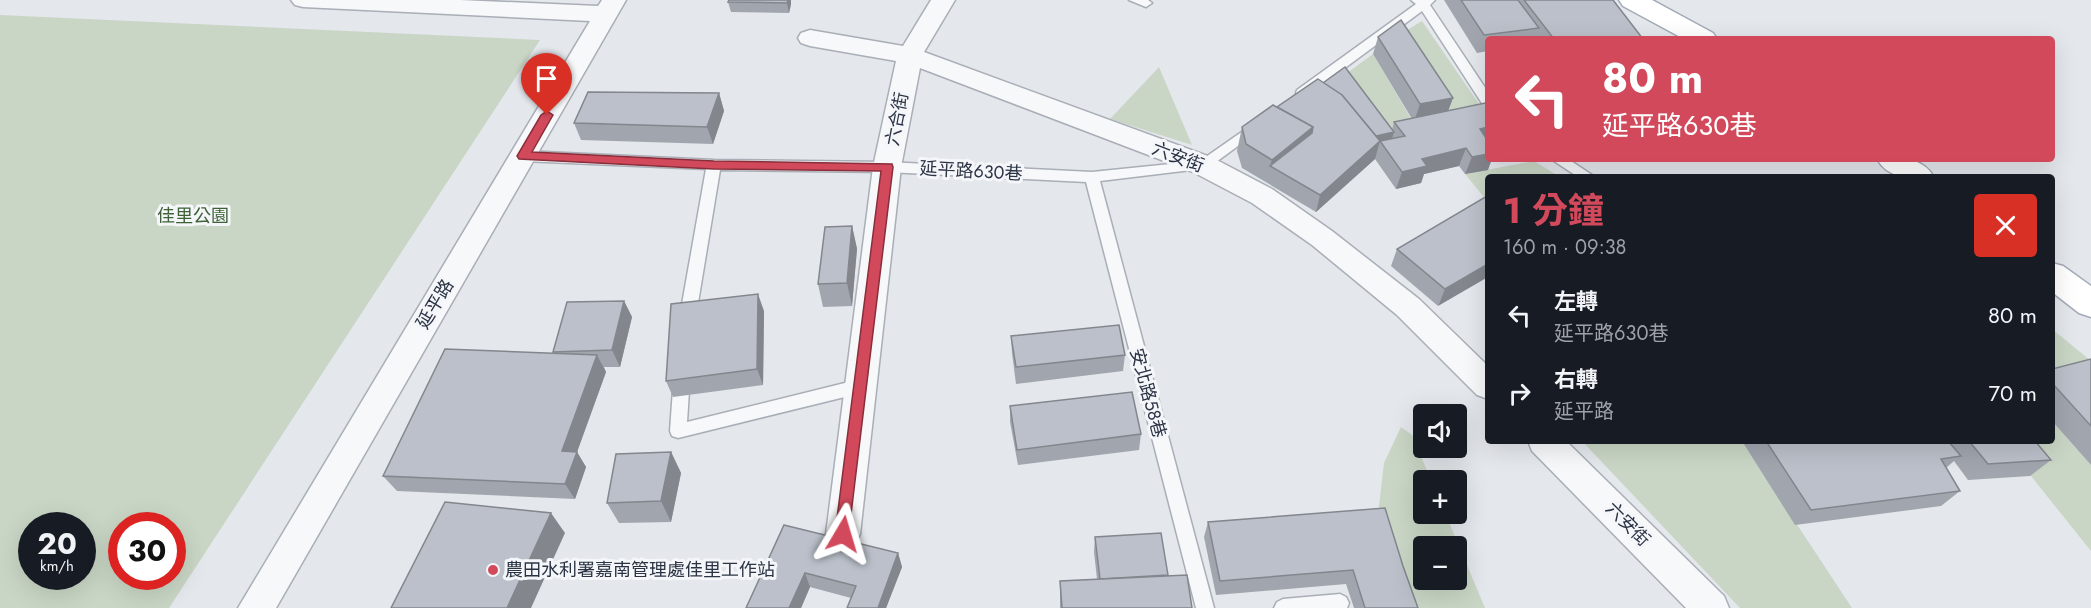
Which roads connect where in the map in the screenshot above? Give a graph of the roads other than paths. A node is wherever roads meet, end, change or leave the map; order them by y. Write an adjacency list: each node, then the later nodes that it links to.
1 (303, 0): 5 (street)
2 (943, 0): 8 (street, 六合街)
3 (1632, 0): 6 (main road)
4 (1423, 1): 9 (lane); 10 (lane)
5 (609, 7): 12 (street, 延平路)
6 (1698, 36)
7 (810, 38): 8 (street, 六安街)
8 (910, 55): 16 (street, 六安街); 17 (street, 六合街)
9 (1485, 97)
10 (1289, 102)
11 (1270, 116): 16 (lane)
12 (523, 156): 15 (lane, 延平路630巷); 30 (street, 延平路)
13 (1563, 162): 18 (lane)
14 (1896, 162): 19 (main road)
15 (714, 165): 17 (lane, 延平路630巷); 23 (lane)
16 (1203, 165): 20 (lane, 延平路630巷); 25 (street, 六安街)
17 (887, 167): 20 (lane, 延平路630巷); 26 (street, 六合街)
18 (1583, 174)
19 (1914, 174)
20 (1092, 177): 31 (lane, 安北路58巷)
21 (2055, 277): 22 (main road)
22 (2091, 304)
23 (685, 339)
24 (683, 362): 26 (lane)
25 (1485, 383)
26 (861, 386): 28 (street, 六合街)
27 (1547, 444): 33 (street, 六安街)
28 (843, 534)
29 (1340, 603): 32 (lane)
30 (255, 608)
31 (1205, 608)
32 (1283, 608)
33 (1711, 608)

